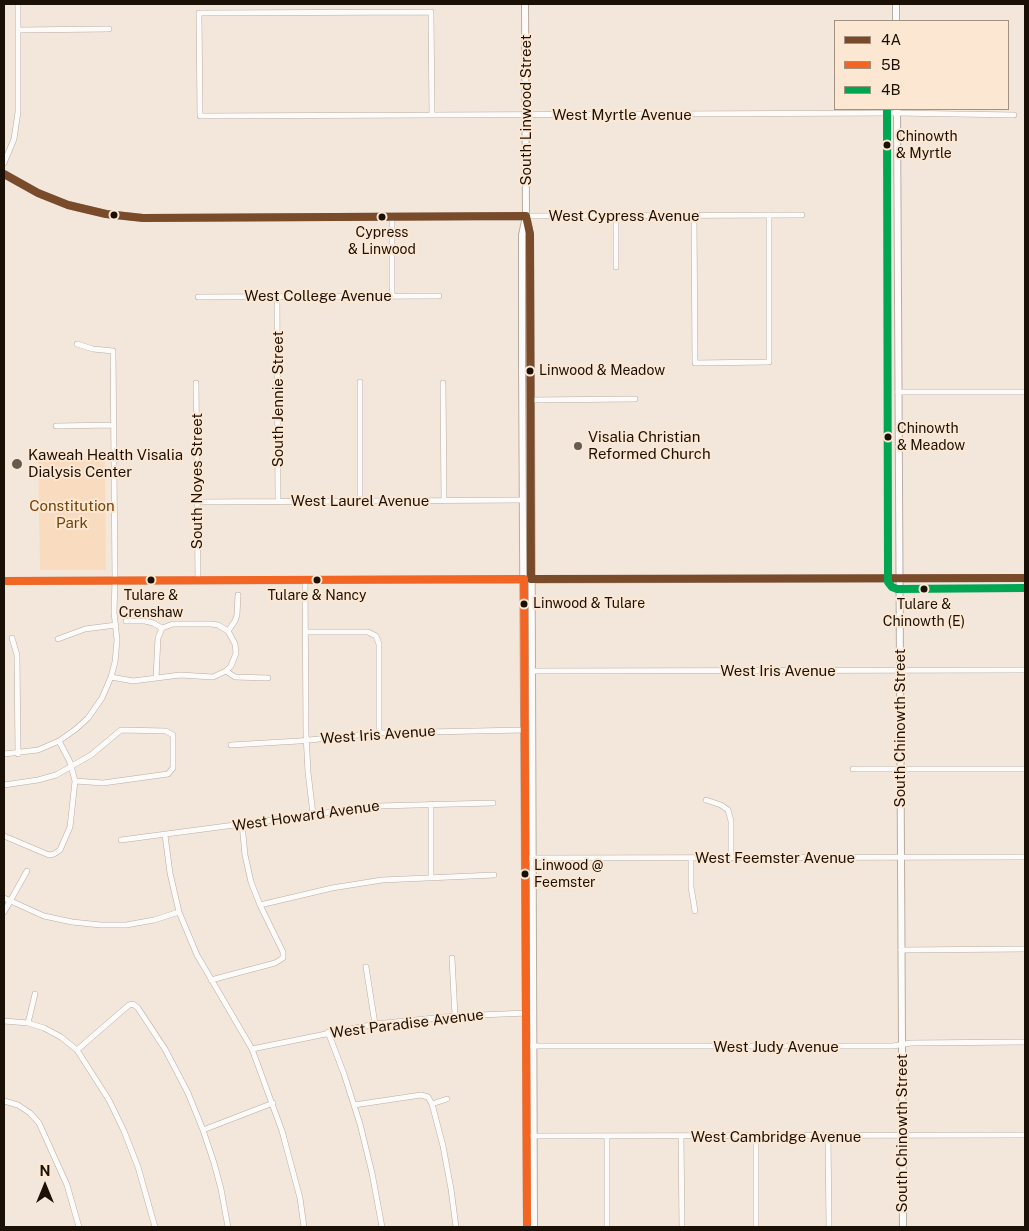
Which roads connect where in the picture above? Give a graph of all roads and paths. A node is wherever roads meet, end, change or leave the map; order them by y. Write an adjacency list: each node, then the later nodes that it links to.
1 (18, 4): 5 (street)
2 (525, 4): 9 (street, South Linwood Street)
3 (896, 4): 4 (street)
4 (896, 20)
5 (18, 30): 6 (street); 11 (street)
6 (109, 30)
7 (897, 111): 9 (street, West Myrtle Avenue); 10 (street, West Myrtle Avenue); 29 (street, South Chinowth Street)
8 (432, 115): 8 (street, West Myrtle Avenue); 9 (street, West Myrtle Avenue)
9 (526, 115): 15 (street, South Linwood Street)
10 (1014, 115)
11 (4, 164)
12 (4, 174): 18 (street, West Cypress Avenue)
13 (769, 215): 14 (street, West Cypress Avenue); 17 (street, West Cypress Avenue); 17 (street)
14 (802, 215)
15 (526, 216): 16 (street, West Cypress Avenue); 18 (street, West Cypress Avenue); 25 (street, South Linwood Street); 32 (street, South Linwood Street)
16 (616, 216): 17 (street, West Cypress Avenue); 19 (street)
17 (694, 216)
18 (392, 217): 21 (street)
19 (616, 267)
20 (277, 296): 21 (street, West College Avenue); 23 (street, West College Avenue); 40 (street, South Jennie Street)
21 (392, 296): 22 (street, West College Avenue)
22 (439, 296)
23 (198, 297)
24 (77, 344): 33 (street)
25 (522, 362): 32 (street); 36 (street, South Linwood Street)
26 (360, 382): 37 (street)
27 (196, 383): 39 (street, South Noyes Street)
28 (443, 383): 38 (street)
29 (898, 392): 30 (street); 44 (street, South Chinowth Street)
30 (1025, 392)
31 (635, 399): 32 (street)
32 (531, 400): 35 (street, South Linwood Street)
33 (114, 425): 34 (street); 45 (street)
34 (56, 426)
35 (531, 490): 36 (street); 43 (street, South Linwood Street)
36 (523, 500): 38 (street, West Laurel Avenue); 42 (street, South Linwood Street)
37 (360, 501): 38 (street, West Laurel Avenue); 40 (street, West Laurel Avenue)
38 (444, 501)
39 (197, 502): 40 (street, West Laurel Avenue); 46 (street, South Noyes Street)
40 (278, 502)
41 (1025, 578): 44 (street)
42 (524, 579): 43 (street); 47 (street); 64 (street, South Linwood Street)
43 (531, 579): 44 (street); 60 (street, South Linwood Street)
44 (898, 579): 59 (street, South Chinowth Street)
45 (115, 580): 46 (street); 48 (street); 51 (street)
46 (198, 580): 47 (street)
47 (305, 580): 54 (street)
48 (4, 581)
49 (238, 594): 53 (street)
50 (126, 621): 52 (street)
51 (116, 625): 56 (street); 61 (street)
52 (162, 628): 53 (street); 62 (street)
53 (228, 631): 58 (street)
54 (306, 632): 66 (street); 68 (street)
55 (12, 638): 71 (street)
56 (58, 639)
57 (1025, 670): 59 (street, West Iris Avenue)
58 (226, 671): 62 (street); 63 (street)
59 (900, 671): 60 (street, West Iris Avenue); 74 (street, South Chinowth Street)
60 (532, 672): 64 (street); 88 (street, South Linwood Street)
61 (111, 677): 62 (street); 67 (street)
62 (156, 678)
63 (268, 678)
64 (524, 680): 65 (street, South Linwood Street)
65 (524, 730): 66 (street, West Iris Avenue); 87 (street, South Linwood Street)
66 (379, 733): 68 (street, West Iris Avenue)
67 (59, 741): 71 (street); 72 (street)
68 (306, 741): 69 (street, West Iris Avenue); 81 (street)
69 (231, 745)
70 (4, 754): 71 (street)
71 (18, 754)
72 (72, 767): 76 (street); 76 (street); 77 (street)
73 (853, 769): 74 (street)
74 (901, 769): 75 (street); 91 (street, South Chinowth Street)
75 (1025, 769)
76 (75, 781): 84 (street)
77 (4, 784)
78 (706, 800): 90 (street)
79 (493, 803): 80 (street, West Howard Avenue)
80 (431, 804): 81 (street, West Howard Avenue); 94 (street)
81 (313, 814): 82 (street, West Howard Avenue)
82 (242, 824): 83 (street, West Howard Avenue); 97 (street)
83 (166, 835): 85 (street, West Howard Avenue); 99 (street)
84 (4, 836)
85 (121, 840)
86 (1025, 857): 91 (street, West Feemster Avenue)
87 (525, 858): 88 (street, West Feemster Avenue); 107 (street, South Linwood Street)
88 (532, 858): 89 (street, West Feemster Avenue); 108 (street, South Linwood Street)
89 (691, 858): 90 (street, West Feemster Avenue); 100 (street)
90 (732, 858): 91 (street, West Feemster Avenue)
91 (901, 858): 102 (street, South Chinowth Street)
92 (27, 870): 96 (street)
93 (494, 875): 94 (street)
94 (430, 877): 97 (street)
95 (4, 898): 96 (street)
96 (10, 901): 98 (street); 99 (street)
97 (260, 906): 105 (street)
98 (4, 912)
99 (179, 912): 105 (street)
100 (695, 912)
101 (1025, 949): 102 (street)
102 (901, 950): 115 (street, South Chinowth Street)
103 (452, 958): 109 (street)
104 (366, 967): 112 (street)
105 (211, 980): 118 (street)
106 (35, 994): 111 (street)
107 (526, 1013): 108 (street, West Paradise Avenue); 109 (street, West Paradise Avenue); 116 (street, South Linwood Street)
108 (533, 1013): 117 (street, South Linwood Street)
109 (455, 1016): 112 (street, West Paradise Avenue)
110 (4, 1021): 111 (street)
111 (28, 1022): 119 (street)
112 (375, 1024): 113 (street, West Paradise Avenue)
113 (328, 1032): 118 (street, West Paradise Avenue); 124 (street)
114 (1025, 1042): 115 (street, West Judy Avenue)
115 (902, 1044): 117 (street, West Judy Avenue); 129 (street, South Chinowth Street)
116 (526, 1046): 117 (street, West Judy Avenue); 127 (street, South Linwood Street)
117 (533, 1046): 127 (street, South Linwood Street)
118 (252, 1049): 122 (street)
119 (77, 1050): 125 (street); 134 (street)
120 (447, 1100): 123 (street)
121 (4, 1101): 133 (street)
122 (273, 1103): 125 (street); 136 (street)
123 (432, 1104): 124 (street); 138 (street)
124 (354, 1105): 137 (street)
125 (203, 1130): 135 (street)
126 (1025, 1135): 129 (street, West Cambridge Avenue)
127 (530, 1136): 130 (street, West Cambridge Avenue); 139 (street, South Linwood Street); 140 (street, South Linwood Street)
128 (828, 1136): 129 (street, West Cambridge Avenue); 132 (street, West Cambridge Avenue); 144 (street)
129 (902, 1136): 145 (street, South Chinowth Street)
130 (607, 1137): 131 (street, West Cambridge Avenue); 141 (street)
131 (681, 1137): 132 (street, West Cambridge Avenue); 142 (street)
132 (756, 1137): 143 (street)
133 (79, 1227)
134 (155, 1227)
135 (228, 1227)
136 (304, 1227)
137 (382, 1227)
138 (456, 1227)
139 (527, 1227)
140 (534, 1227)
141 (608, 1227)
142 (682, 1227)
143 (756, 1227)
144 (829, 1227)
145 (903, 1227)

